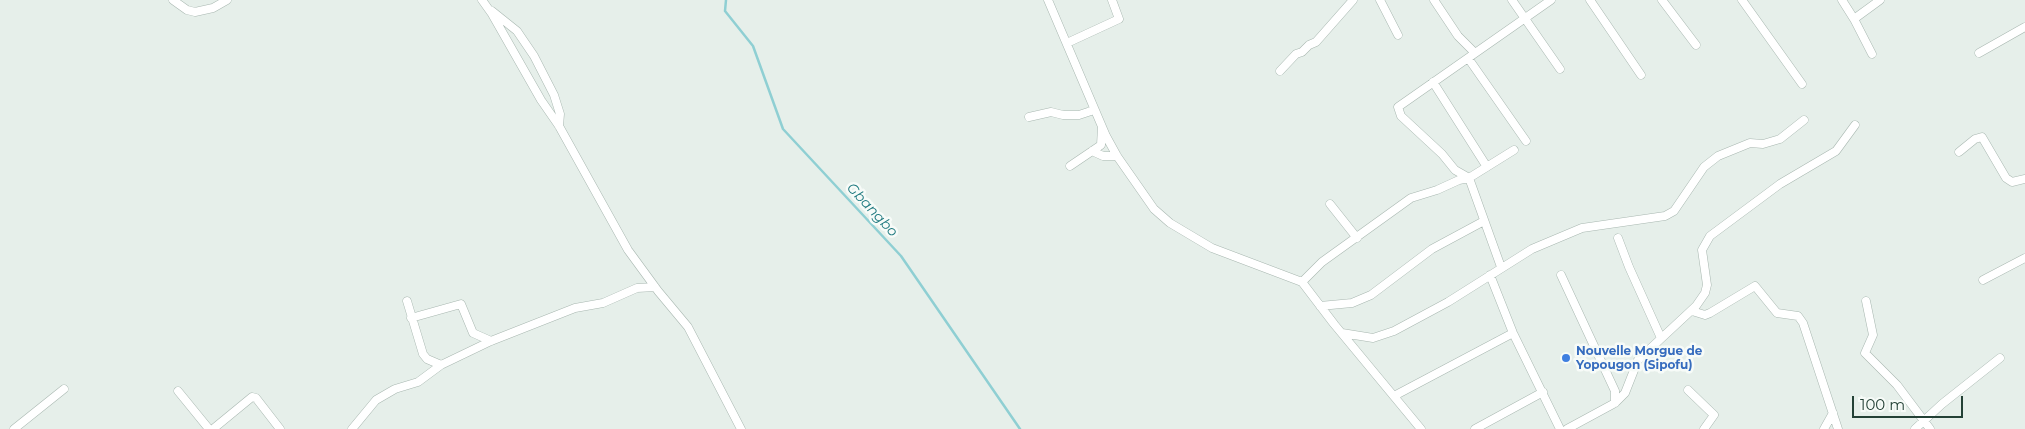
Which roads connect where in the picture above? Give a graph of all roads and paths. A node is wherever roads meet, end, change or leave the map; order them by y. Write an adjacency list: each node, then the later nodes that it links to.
1 (174, 0): 2 (street)
2 (227, 0)
3 (482, 0): 16 (street)
4 (1048, 0): 21 (street)
5 (1112, 0): 21 (street)
6 (1353, 0): 28 (street)
7 (1380, 0): 20 (street)
8 (1434, 0): 24 (street)
9 (1512, 0): 17 (street)
10 (1551, 0): 17 (street)
11 (1590, 0): 29 (street)
12 (1662, 0): 22 (street)
13 (1742, 0): 31 (street)
14 (1842, 0): 18 (street)
15 (1880, 0): 18 (street)
16 (489, 9): 36 (street); 36 (street)
17 (1524, 17): 24 (street); 27 (street)
18 (1854, 19): 25 (street)
19 (2025, 27): 23 (street)
20 (1398, 35)
21 (1067, 43): 32 (street)
22 (1696, 45)
23 (1979, 52)
24 (1475, 53): 26 (street)
25 (1872, 54)
26 (1468, 58): 30 (street); 38 (street)
27 (1560, 69)
28 (1280, 71)
29 (1641, 75)
30 (1433, 82): 44 (street); 45 (street)
31 (1802, 84)
32 (1094, 110): 33 (street); 37 (street)
33 (1029, 117)
34 (1804, 120): 52 (street)
35 (1855, 124): 63 (street)
36 (559, 126): 53 (street)
37 (1102, 127): 40 (street); 42 (street)
38 (1526, 141)
39 (1514, 150): 44 (street)
40 (1092, 151): 42 (street); 43 (street)
41 (1958, 152): 46 (street)
42 (1117, 156): 57 (street)
43 (1070, 166)
44 (1487, 167): 45 (street)
45 (1469, 178): 48 (street); 49 (street)
46 (2025, 179)
47 (1330, 204): 49 (street)
48 (1484, 221): 52 (street); 62 (street)
49 (1357, 238): 57 (street)
50 (1618, 238): 67 (street)
51 (2025, 258): 56 (street)
52 (1501, 267): 54 (street)
53 (645, 275): 58 (street); 59 (street)
54 (1490, 275): 65 (street); 66 (street)
55 (1561, 275): 76 (street)
56 (1983, 280)
57 (1302, 282): 62 (street)
58 (646, 286): 59 (street); 68 (street)
59 (655, 287): 84 (street)
60 (407, 301): 64 (street)
61 (1866, 301): 78 (street)
62 (1320, 306): 66 (street)
63 (1692, 311): 67 (street); 77 (street)
64 (411, 318): 68 (street); 70 (street)
65 (1513, 332): 74 (street); 75 (street)
66 (1342, 333): 75 (street)
67 (1661, 338): 76 (street)
68 (490, 341): 70 (street)
69 (2000, 358): 78 (street)
70 (441, 365): 83 (street)
71 (64, 388): 79 (street)
72 (1688, 390): 89 (street)
73 (178, 392): 80 (street)
74 (1543, 392): 86 (street); 87 (street)
75 (1394, 396): 85 (street)
76 (1616, 403): 88 (street)
77 (1833, 413): 90 (street); 91 (street)
78 (1924, 420): 92 (street); 93 (street)
79 (14, 429)
80 (209, 429)
81 (214, 429): 82 (street)
82 (280, 429)
83 (352, 429)
84 (740, 429)
85 (1421, 429)
86 (1475, 429)
87 (1560, 429)
88 (1567, 429)
89 (1704, 429)
90 (1824, 429)
91 (1838, 429)
92 (1915, 429)
93 (1930, 429)

